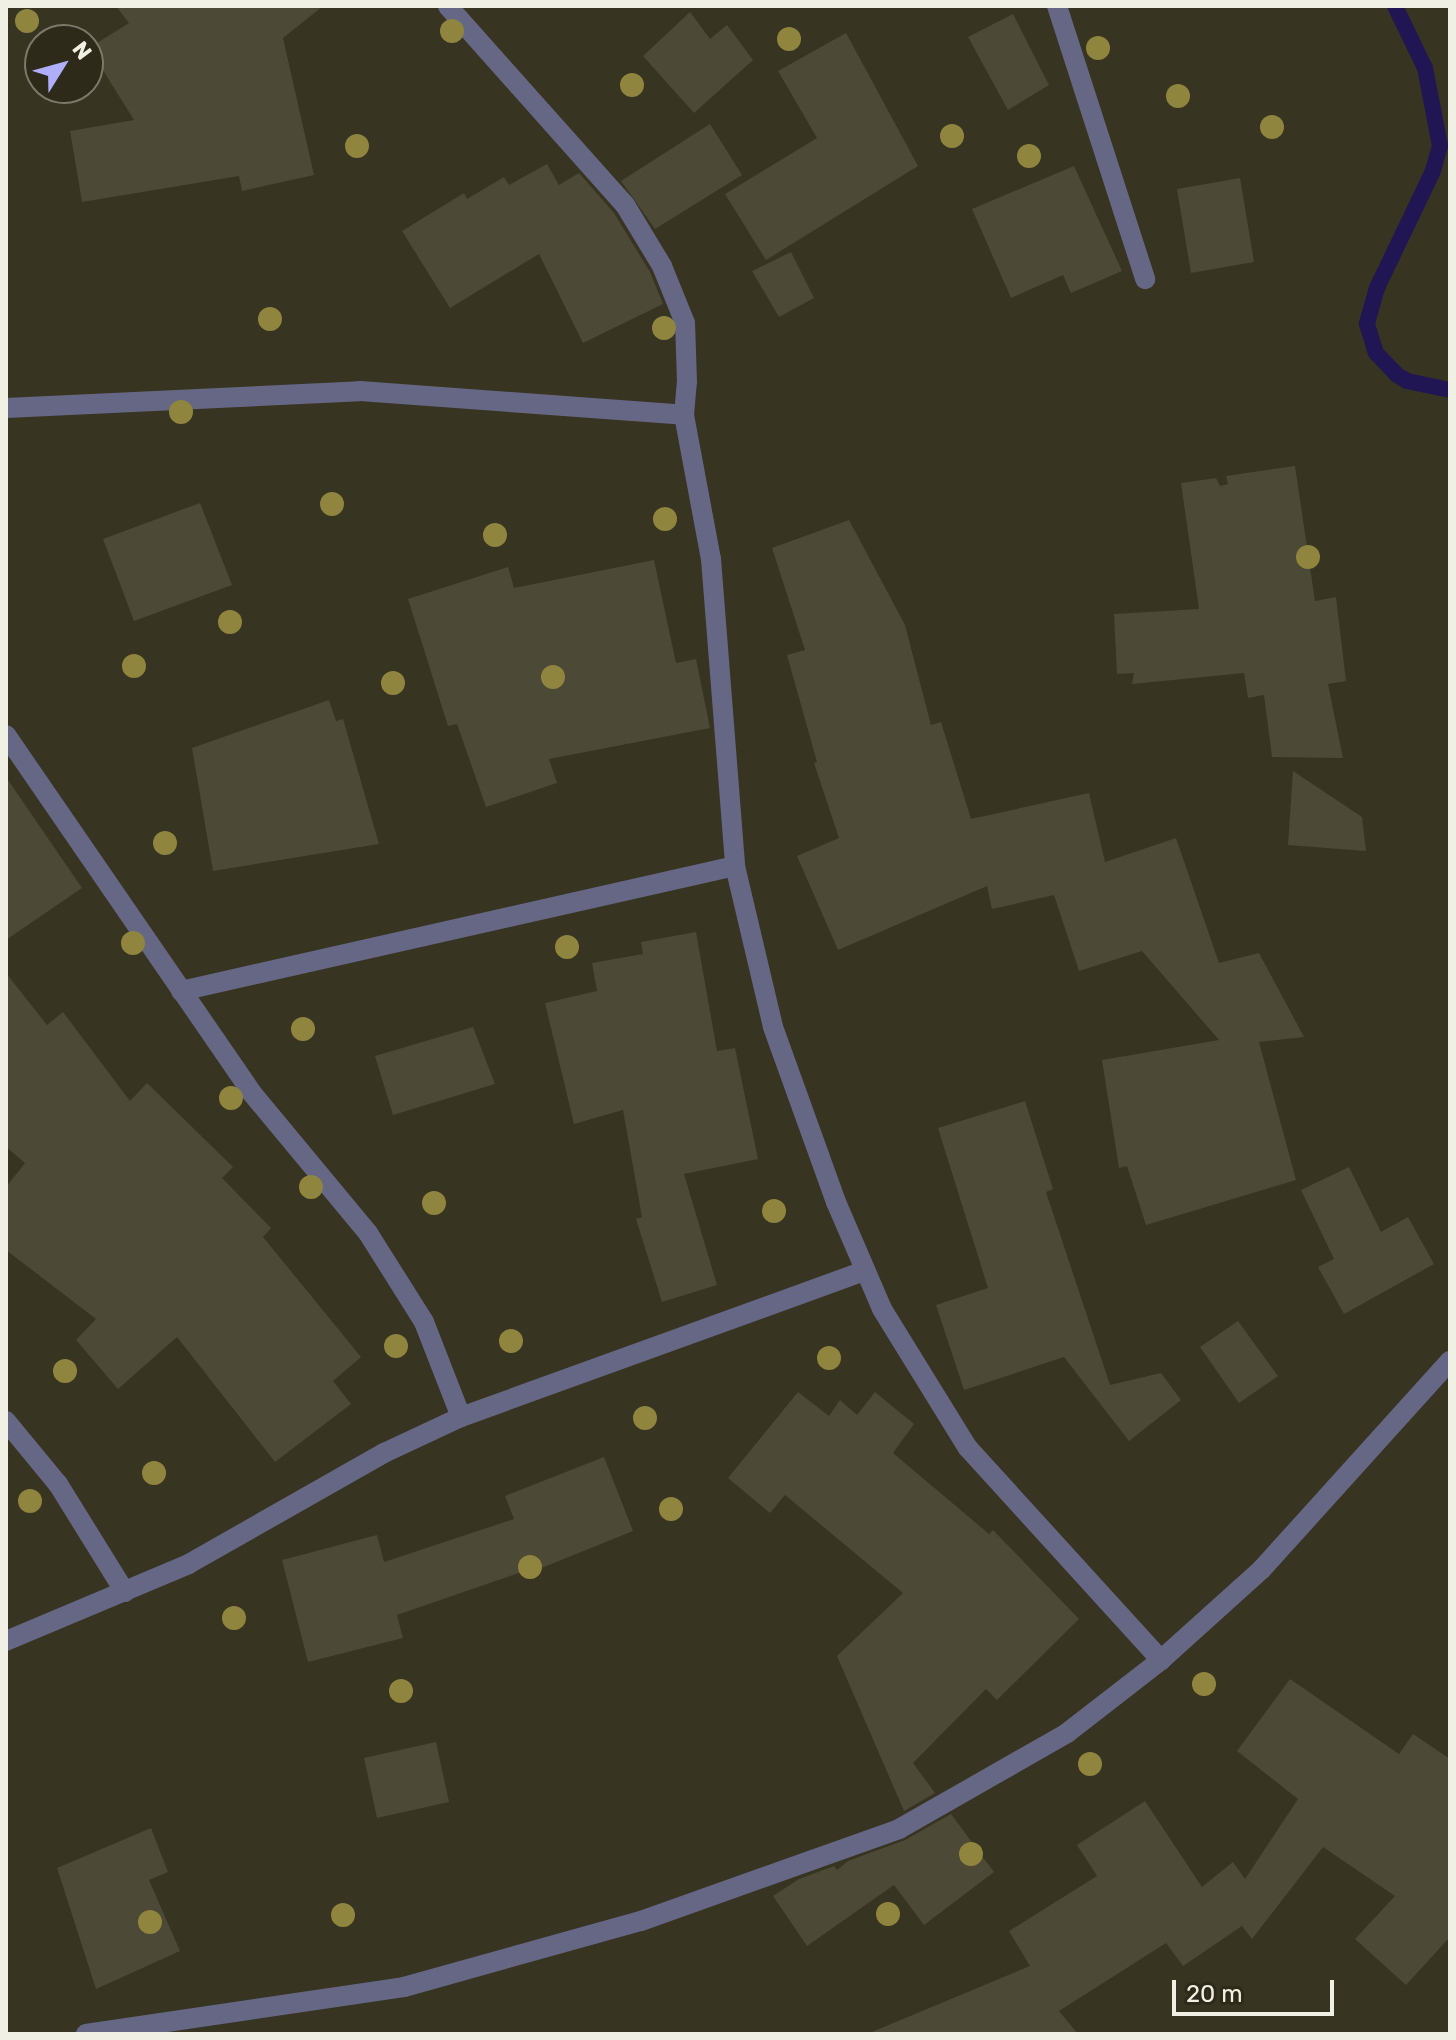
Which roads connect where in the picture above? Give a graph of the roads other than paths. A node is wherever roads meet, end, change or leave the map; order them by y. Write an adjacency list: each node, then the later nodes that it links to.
1 (448, 6): 5 (street)
2 (1057, 6): 3 (street)
3 (1145, 279)
4 (6, 408): 5 (street)
5 (684, 415): 7 (street)
6 (6, 735): 8 (street)
7 (735, 866): 8 (street); 9 (street)
8 (181, 991): 11 (street)
9 (865, 1271): 11 (street); 15 (street)
10 (1450, 1361): 15 (street)
11 (461, 1417): 13 (street)
12 (6, 1421): 13 (street)
13 (125, 1592): 14 (street)
14 (6, 1641)
15 (1161, 1660): 16 (street)
16 (86, 2034)

